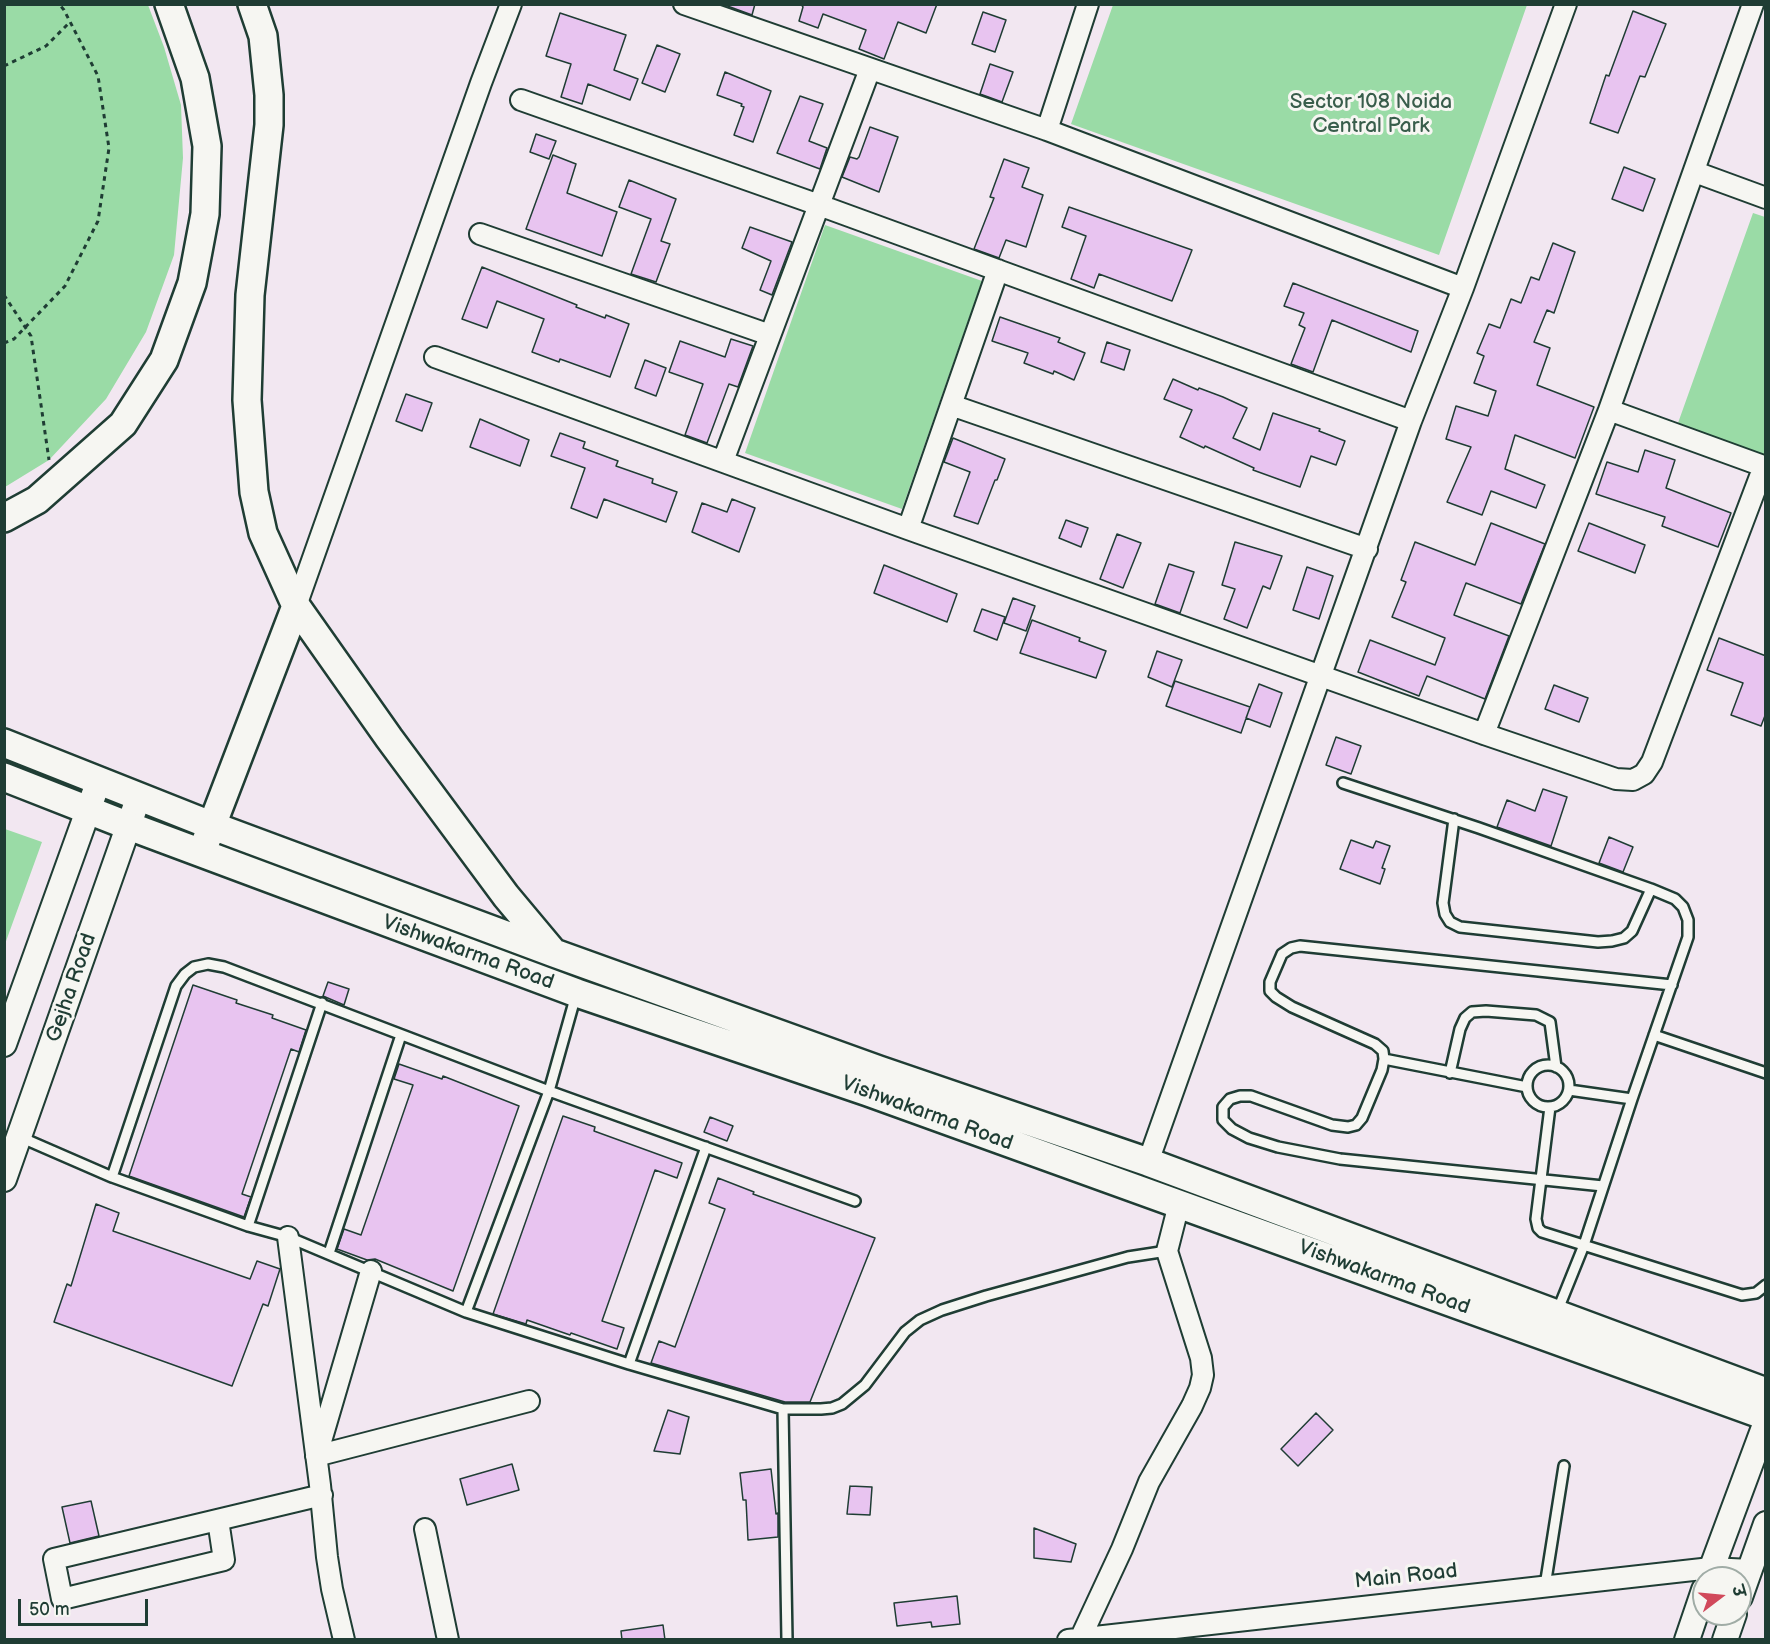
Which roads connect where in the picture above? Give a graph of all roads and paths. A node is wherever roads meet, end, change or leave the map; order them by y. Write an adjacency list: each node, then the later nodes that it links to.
1 (59, 4): 9 (path)
2 (169, 4): 30 (main road)
3 (252, 4): 33 (main road)
4 (511, 4): 33 (street)
5 (684, 4): 11 (street)
6 (1088, 4): 13 (street)
7 (1566, 4): 19 (street)
8 (1753, 4): 14 (street)
9 (70, 22): 10 (path); 22 (path)
10 (4, 66)
11 (870, 69): 13 (street); 16 (street)
12 (521, 100): 16 (street)
13 (1047, 130): 19 (street)
14 (1695, 172): 15 (street); 25 (street)
15 (1766, 198)
16 (819, 205): 18 (street); 21 (street)
17 (480, 234): 21 (street)
18 (998, 270): 24 (street); 26 (street)
19 (1462, 288): 26 (street)
20 (4, 295): 27 (path)
21 (770, 335): 28 (street)
22 (4, 343)
23 (435, 357): 28 (street)
24 (951, 405): 31 (street); 32 (street)
25 (1609, 410): 29 (street); 35 (street)
26 (1411, 421): 32 (street)
27 (49, 460)
28 (723, 461): 31 (street)
29 (1765, 466): 35 (street)
30 (4, 518)
31 (909, 529): 34 (street)
32 (1367, 549): 34 (street)
33 (296, 606): 44 (main road); 47 (main road)
34 (1322, 676): 35 (street); 67 (street)
35 (1484, 734)
36 (4, 743): 38 (main road, Vishwakarma Road)
37 (4, 777): 41 (main road, Vishwakarma Road)
38 (99, 780): 40 (main road, Vishwakarma Road); 41 (street, Gejha Road)
39 (1343, 783): 42 (lane)
40 (139, 796): 43 (street, Gejha Road); 44 (main road, Vishwakarma Road)
41 (89, 810): 43 (main road, Vishwakarma Road); 53 (street, Gejha Road)
42 (1454, 819): 46 (lane); 46 (lane)
43 (129, 826): 45 (main road, Vishwakarma Road); 64 (street, Gejha Road)
44 (213, 826): 45 (main road); 47 (main road, Vishwakarma Road)
45 (201, 853): 49 (main road, Vishwakarma Road)
46 (1651, 889): 48 (lane)
47 (554, 953): 63 (main road, Vishwakarma Road)
48 (1672, 985): 52 (lane); 54 (lane)
49 (576, 993): 60 (lane); 65 (main road, Vishwakarma Road)
50 (322, 1003): 51 (lane); 68 (lane); 74 (lane)
51 (401, 1035): 60 (lane); 78 (lane)
52 (1654, 1035): 57 (lane); 61 (lane)
53 (4, 1044)
54 (1384, 1059): 56 (lane); 70 (lane)
55 (1556, 1067): 56 (lane); 58 (lane); 59 (lane)
56 (1450, 1073): 58 (lane)
57 (1766, 1073)
58 (1527, 1087): 62 (lane)
59 (1569, 1090): 61 (lane); 62 (lane)
60 (549, 1091): 66 (lane); 81 (lane)
61 (1632, 1099): 71 (lane)
62 (1550, 1107): 70 (lane)
63 (1005, 1113): 65 (main road); 67 (main road, Vishwakarma Road)
64 (20, 1137): 68 (lane); 69 (street, Gejha Road)
65 (994, 1137): 73 (main road, Vishwakarma Road)
66 (706, 1147): 72 (lane); 83 (lane)
67 (1148, 1162): 82 (main road, Vishwakarma Road)
68 (112, 1177): 74 (lane)
69 (4, 1179)
70 (1541, 1179): 71 (lane); 76 (lane)
71 (1603, 1186): 76 (lane)
72 (855, 1201)
73 (1179, 1204): 77 (street); 87 (main road, Vishwakarma Road)
74 (248, 1226): 75 (lane)
75 (288, 1237): 78 (lane); 89 (street)
76 (1584, 1245): 80 (lane); 82 (lane)
77 (1167, 1251): 86 (lane); 100 (street)
78 (329, 1254): 79 (lane)
79 (371, 1271): 81 (lane); 89 (street)
80 (1766, 1286)
81 (466, 1312): 83 (lane)
82 (1556, 1314): 84 (main road, Vishwakarma Road)
83 (629, 1364): 86 (lane)
84 (1766, 1392)
85 (529, 1401): 89 (street)
86 (783, 1409): 103 (lane)
87 (1766, 1416)
88 (1766, 1422): 95 (street)
89 (316, 1456): 91 (street)
90 (1564, 1466): 98 (lane)
91 (322, 1495): 92 (street); 101 (street)
92 (218, 1520): 92 (street)
93 (1766, 1524): 96 (street)
94 (425, 1529): 102 (street)
95 (1713, 1566)
96 (1750, 1566)
97 (1692, 1580): 98 (street, Main Road)
98 (1545, 1586): 100 (street, Main Road)
99 (1692, 1625): 104 (street)
100 (1074, 1638)
101 (344, 1640)
102 (448, 1640)
103 (787, 1640)
104 (1687, 1640)

